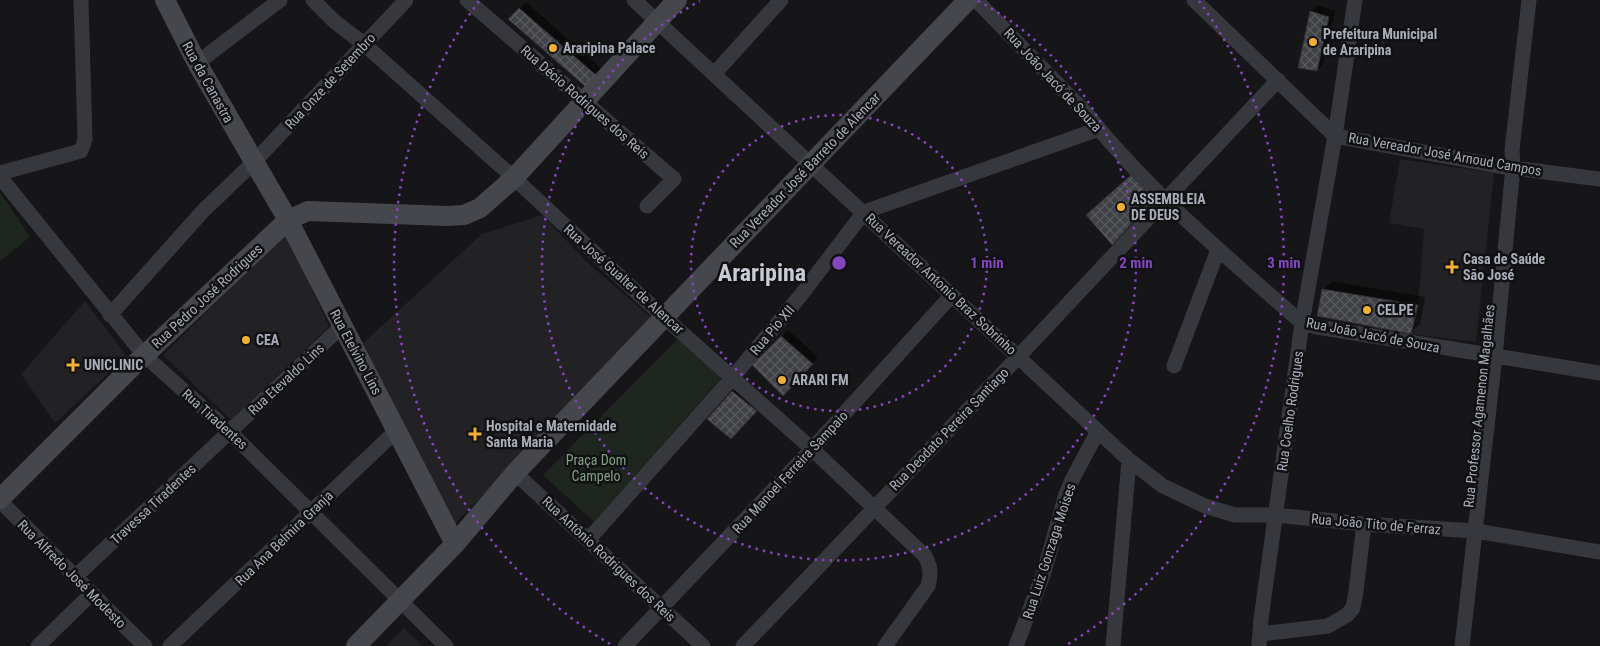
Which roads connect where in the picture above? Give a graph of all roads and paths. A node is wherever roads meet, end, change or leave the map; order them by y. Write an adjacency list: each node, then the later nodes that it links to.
1 (80, 0): 26 (street)
2 (165, 0): 17 (main road, Rua da Canastra)
3 (280, 0): 17 (street)
4 (313, 0): 16 (street, Rua José Gualter de Alencar)
5 (406, 0): 16 (street, Rua Onze de Setembro)
6 (467, 0): 20 (street, Rua Décio Rodrigues dos Reis)
7 (634, 0): 15 (street, Rua Vereador Antonio Braz Sobrinho)
8 (677, 0): 15 (main road)
9 (781, 0): 18 (street)
10 (968, 0): 24 (main road, Rua Vereador José Barreto de Alencar)
11 (976, 0): 21 (street, Rua João Jacó de Souza)
12 (1194, 0): 19 (street, Rua Vereador José Arnoud Campos)
13 (1355, 0): 22 (street, Rua Coelho Rodrigues)
14 (1529, 0): 25 (street, Rua Professor Agamenon Magalhães)
15 (658, 22): 18 (street, Rua Vereador Antonio Braz Sobrinho); 20 (main road)
16 (365, 45): 23 (street, Rua Onze de Setembro); 28 (street, Rua José Gualter de Alencar)
17 (197, 63): 23 (main road, Rua da Canastra)
18 (714, 74): 24 (street, Rua Vereador Antonio Braz Sobrinho)
19 (1278, 80): 22 (street, Rua Vereador José Arnoud Campos); 30 (street, Rua Deodato Pereira Santiago)
20 (584, 101): 28 (main road); 31 (street, Rua Décio Rodrigues dos Reis)
21 (1099, 129): 30 (street, Rua João Jacó de Souza); 32 (street)
22 (1335, 136): 25 (street, Rua Vereador José Arnoud Campos); 38 (street, Rua Coelho Rodrigues)
23 (254, 162): 33 (main road, Rua Etelvino Lins); 36 (street, Rua Onze de Setembro)
24 (811, 163): 32 (street, Rua Vereador Antonio Braz Sobrinho); 37 (main road, Rua Vereador José Barreto de Alencar)
25 (1509, 167): 29 (street, Rua Vereador José Arnoud Campos); 42 (street, Rua Professor Agamenon Magalhães)
26 (0, 173)
27 (0, 177): 36 (street, Rua Tiradentes)
28 (514, 178): 33 (main road); 37 (street, Rua José Gualter de Alencar)
29 (1600, 179)
30 (1166, 200): 34 (street, Rua João Jacó de Souza); 41 (street, Rua Deodato Pereira Santiago)
31 (648, 206)
32 (864, 212): 35 (street, Rua Vereador Antonio Braz Sobrinho); 45 (street, Rua Pio XII)
33 (288, 220): 39 (main road, Rua Etelvino Lins); 40 (main road, Rua Pedro José Rodrigues)
34 (1218, 250): 38 (street, Rua João Jacó de Souza); 43 (street)
35 (952, 295): 41 (street, Rua Vereador Antonio Braz Sobrinho); 49 (street, Rua Manoel Ferreira Sampaio)
36 (110, 315): 40 (street, Rua Tiradentes)
37 (665, 316): 45 (street, Rua José Gualter de Alencar); 51 (main road, Rua Vereador José Barreto de Alencar)
38 (1302, 323): 42 (street, Rua João Jacó de Souza); 55 (street, Rua Coelho Rodrigues)
39 (342, 326): 46 (main road, Rua Etelvino Lins); 48 (street, Rua Etevaldo Lins)
40 (144, 355): 48 (street, Rua Tiradentes); 52 (main road, Rua Pedro José Rodrigues)
41 (1019, 356): 47 (street, Rua Vereador Antonio Braz Sobrinho); 53 (street, Rua Deodato Pereira Santiago)
42 (1490, 356): 44 (street, Rua João Jacó de Souza); 57 (street, Rua Professor Agamenon Magalhães)
43 (1174, 366)
44 (1600, 372)
45 (733, 377): 49 (street, Rua José Gualter de Alencar); 58 (street, Rua Pio XII)
46 (397, 430): 54 (street, Rua Ana Belmira Granja); 59 (main road, Rua Etelvino Lins)
47 (1098, 431): 50 (street, Rua Vereador Antonio Braz Sobrinho); 75 (street, Rua Luiz Gonzaga Moises)
48 (230, 432): 54 (street, Rua Tiradentes); 61 (street, Travessa Tiradentes)
49 (812, 449): 53 (street, Rua José Gualter de Alencar); 64 (street, Rua Manoel Ferreira Sampaio)
50 (1129, 460): 55 (street, Rua Vereador Antonio Braz Sobrinho); 76 (street)
51 (515, 473): 58 (street, Rua Antônio Rodrigues dos Reis); 59 (main road, Rua Vereador José Barreto de Alencar)
52 (0, 500): 61 (street, Rua Alfredo José Modesto)
53 (874, 508): 73 (street, Rua Deodato Pereira Santiago); 74 (street, Rua José Gualter de Alencar)
54 (312, 511): 63 (street, Rua Tiradentes); 68 (street, Rua Ana Belmira Granja)
55 (1276, 515): 56 (street, Rua João Tito de Ferraz); 65 (street, Rua Coelho Rodrigues)
56 (1364, 524): 57 (street, Rua João Tito de Ferraz); 65 (street)
57 (1470, 531): 60 (street, Rua João Tito de Ferraz); 77 (street, Rua Professor Agamenon Magalhães); 78 (street, Rua Professor Agamenon Magalhães)
58 (588, 540): 64 (street, Rua Antônio Rodrigues dos Reis)
59 (455, 544): 63 (main road, Rua Vereador José Barreto de Alencar)
60 (1600, 552)
61 (75, 577): 62 (street, Rua Alfredo José Modesto)
62 (91, 594): 66 (street); 67 (street, Rua Alfredo José Modesto)
63 (401, 600): 69 (main road, Rua Vereador José Barreto de Alencar); 70 (street, Rua Tiradentes)
64 (662, 608): 71 (street, Rua Manoel Ferreira Sampaio); 72 (street, Rua Antônio Rodrigues dos Reis)
65 (1260, 640)
66 (38, 646)
67 (145, 646)
68 (170, 646)
69 (356, 646)
70 (446, 646)
71 (625, 646)
72 (703, 646)
73 (743, 646)
74 (885, 646)
75 (1016, 646)
76 (1113, 646)
77 (1454, 646)
78 (1462, 646)

